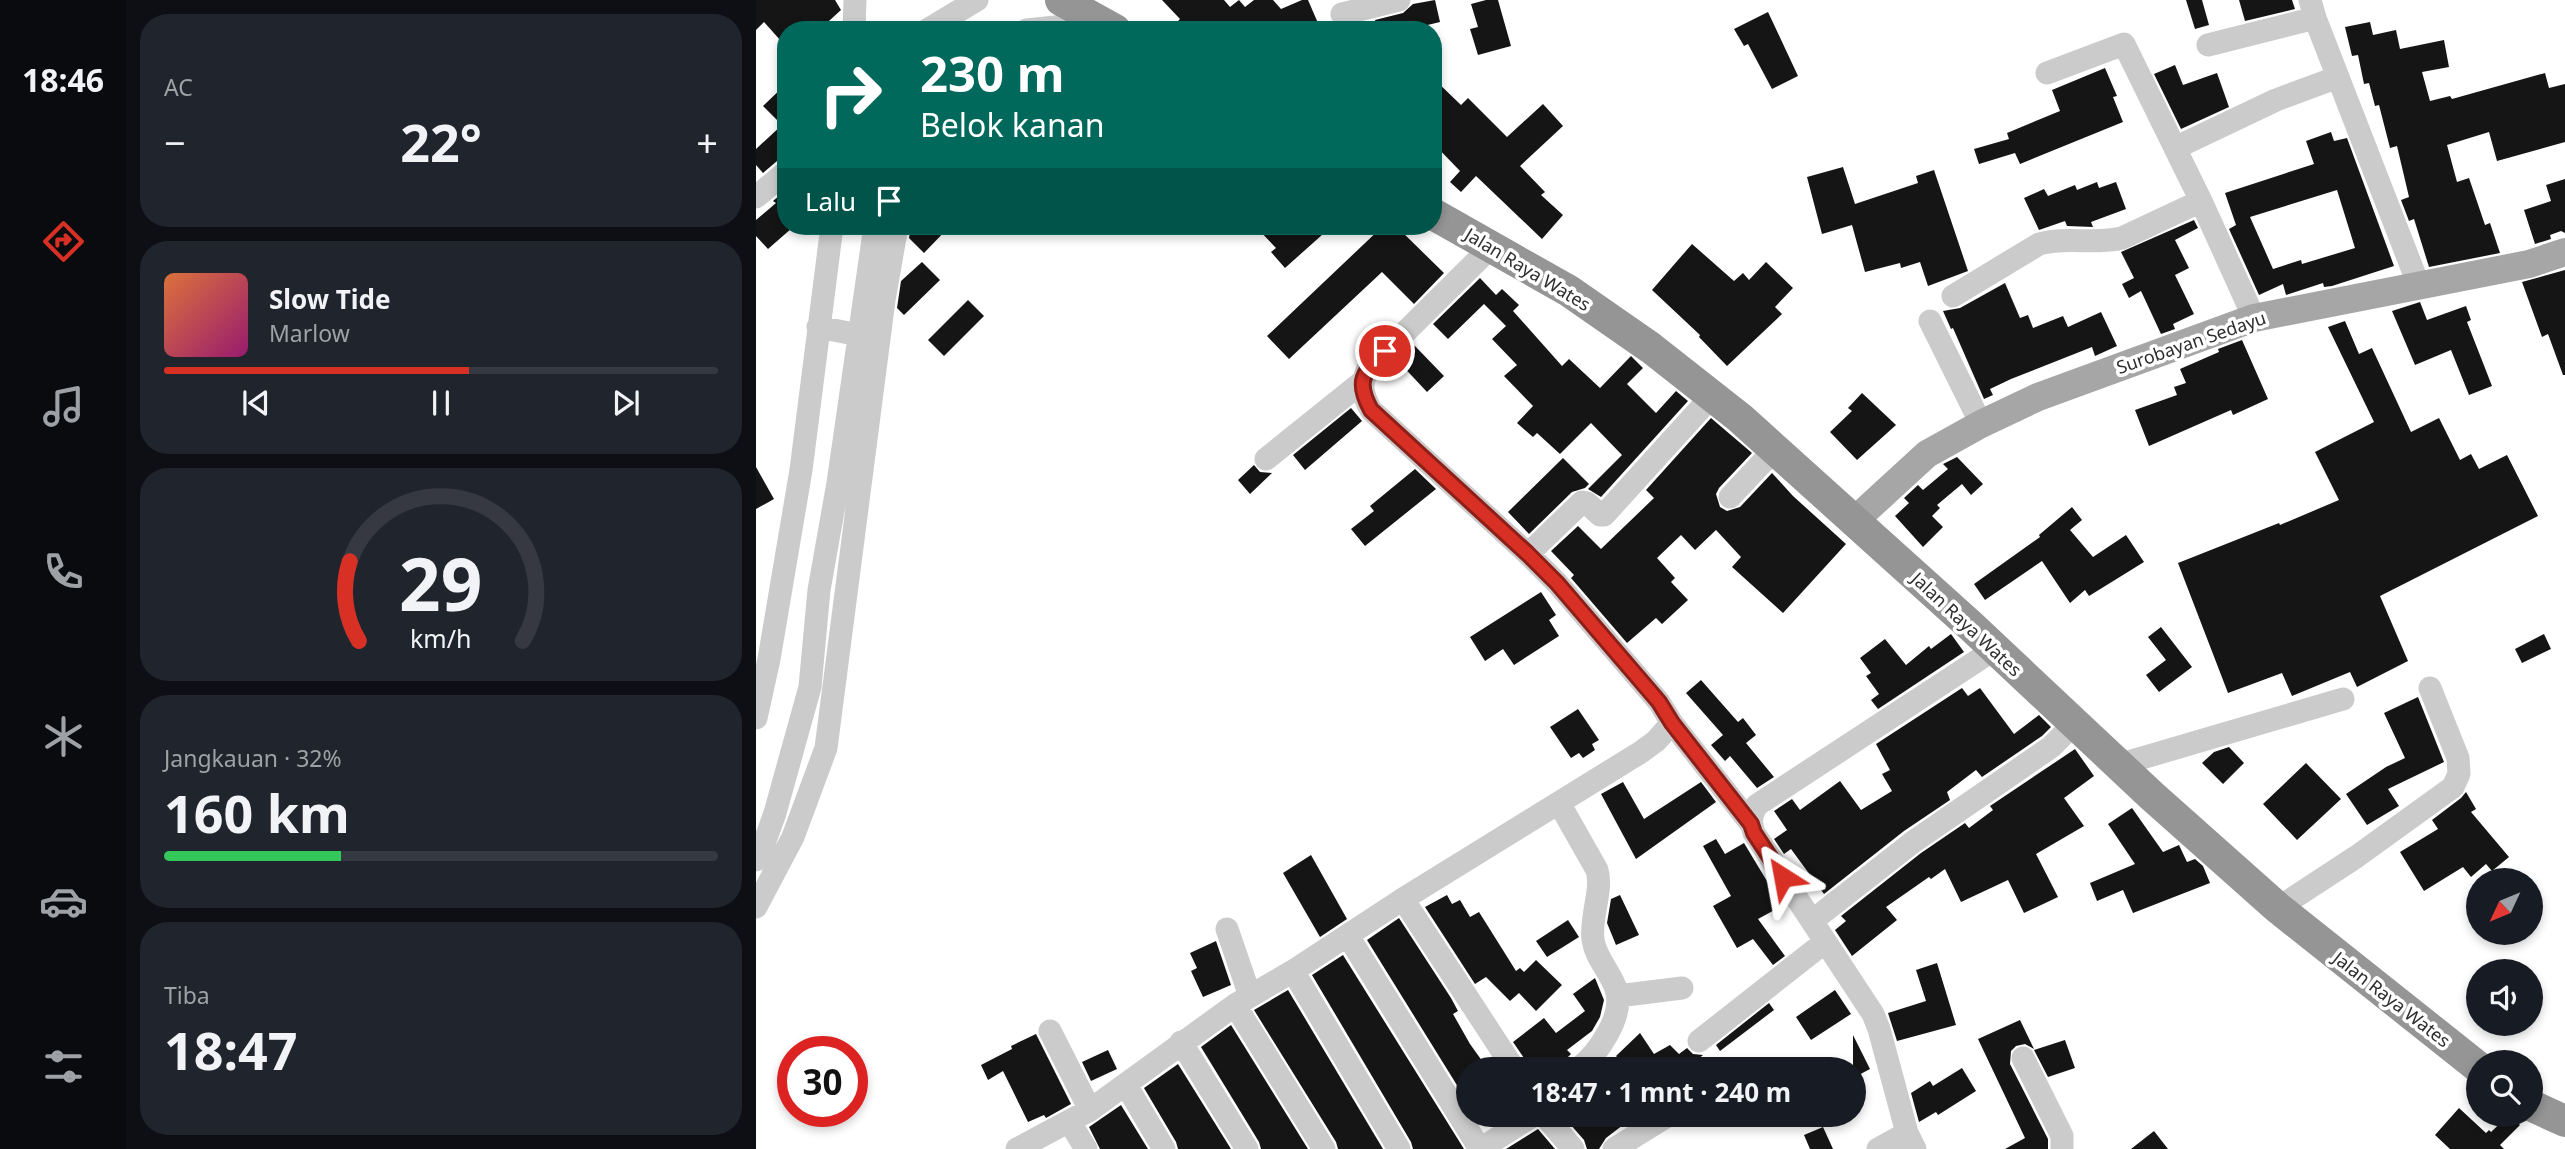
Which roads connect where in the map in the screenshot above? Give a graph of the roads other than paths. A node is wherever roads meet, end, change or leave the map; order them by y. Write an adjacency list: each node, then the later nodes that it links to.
1 (855, 0): 6 (street)
2 (977, 0): 7 (street)
3 (1399, 0): 5 (street)
4 (2313, 9): 8 (street); 10 (street)
5 (1341, 15)
6 (854, 21)
7 (942, 21)
8 (2208, 45)
9 (2047, 73): 11 (street)
10 (2338, 77): 11 (street); 21 (street)
11 (2175, 148): 14 (street)
12 (777, 180): 13 (street)
13 (756, 197)
14 (2202, 201): 22 (street); 23 (street)
15 (1442, 219): 19 (highway, Jalan Raya Wates)
16 (831, 235): 25 (street)
17 (874, 235): 26 (street)
18 (895, 235): 48 (street)
19 (1492, 246): 27 (street); 28 (highway, Jalan Raya Wates)
20 (2565, 252): 21 (main road, Surobayan Sedayu)
21 (2419, 286): 23 (main road, Surobayan Sedayu)
22 (1952, 296)
23 (2254, 318): 29 (main road, Surobayan Sedayu)
24 (1930, 321): 29 (street)
25 (818, 327): 26 (street); 35 (street)
26 (859, 335): 36 (street)
27 (1362, 382): 31 (street); 34 (street)
28 (1712, 396): 30 (highway, Jalan Raya Wates); 34 (street)
29 (1981, 424): 33 (main road, Surobayan Sedayu)
30 (1774, 449): 32 (street); 33 (highway, Jalan Raya Wates)
31 (1266, 459)
32 (1730, 497)
33 (1854, 521): 37 (highway, Jalan Raya Wates)
34 (1528, 554): 41 (street)
35 (780, 586): 36 (street); 40 (street)
36 (819, 590): 46 (street)
37 (1995, 649): 42 (highway, Jalan Raya Wates); 45 (street)
38 (2430, 688): 49 (street)
39 (2343, 699): 43 (street)
40 (756, 719)
41 (1672, 723): 44 (street); 45 (street)
42 (2074, 724): 43 (highway, Jalan Raya Wates); 50 (street)
43 (2118, 765): 49 (highway, Jalan Raya Wates)
44 (1559, 803): 47 (street); 56 (street)
45 (1751, 824): 50 (street)
46 (758, 852)
47 (1403, 899): 52 (street); 61 (street)
48 (756, 907)
49 (2278, 908): 63 (highway, Jalan Raya Wates)
50 (1812, 921): 53 (street)
51 (1227, 929): 57 (street)
52 (1348, 936): 54 (street); 80 (street)
53 (1825, 942): 59 (street); 73 (street)
54 (1293, 971): 57 (street); 79 (street)
55 (1682, 988): 56 (street)
56 (1618, 996): 62 (street)
57 (1242, 1000): 60 (street); 78 (street)
58 (1050, 1031): 66 (street)
59 (1699, 1041)
60 (1181, 1042): 65 (street); 77 (street)
61 (1506, 1057)
62 (1590, 1057)
63 (2466, 1057)
64 (2023, 1058): 84 (street)
65 (1126, 1085): 66 (street); 76 (street)
66 (1090, 1110): 68 (street)
67 (2543, 1111): 69 (highway)
68 (1069, 1121): 74 (street); 75 (street)
69 (2565, 1121)
70 (1515, 1127): 80 (street)
71 (1554, 1127): 81 (street)
72 (1650, 1127): 82 (street)
73 (1911, 1141): 83 (street)
74 (1017, 1149)
75 (1086, 1149)
76 (1164, 1149)
77 (1247, 1149)
78 (1324, 1149)
79 (1399, 1149)
80 (1480, 1149)
81 (1573, 1149)
82 (1614, 1149)
83 (1878, 1149)
84 (2062, 1149)

